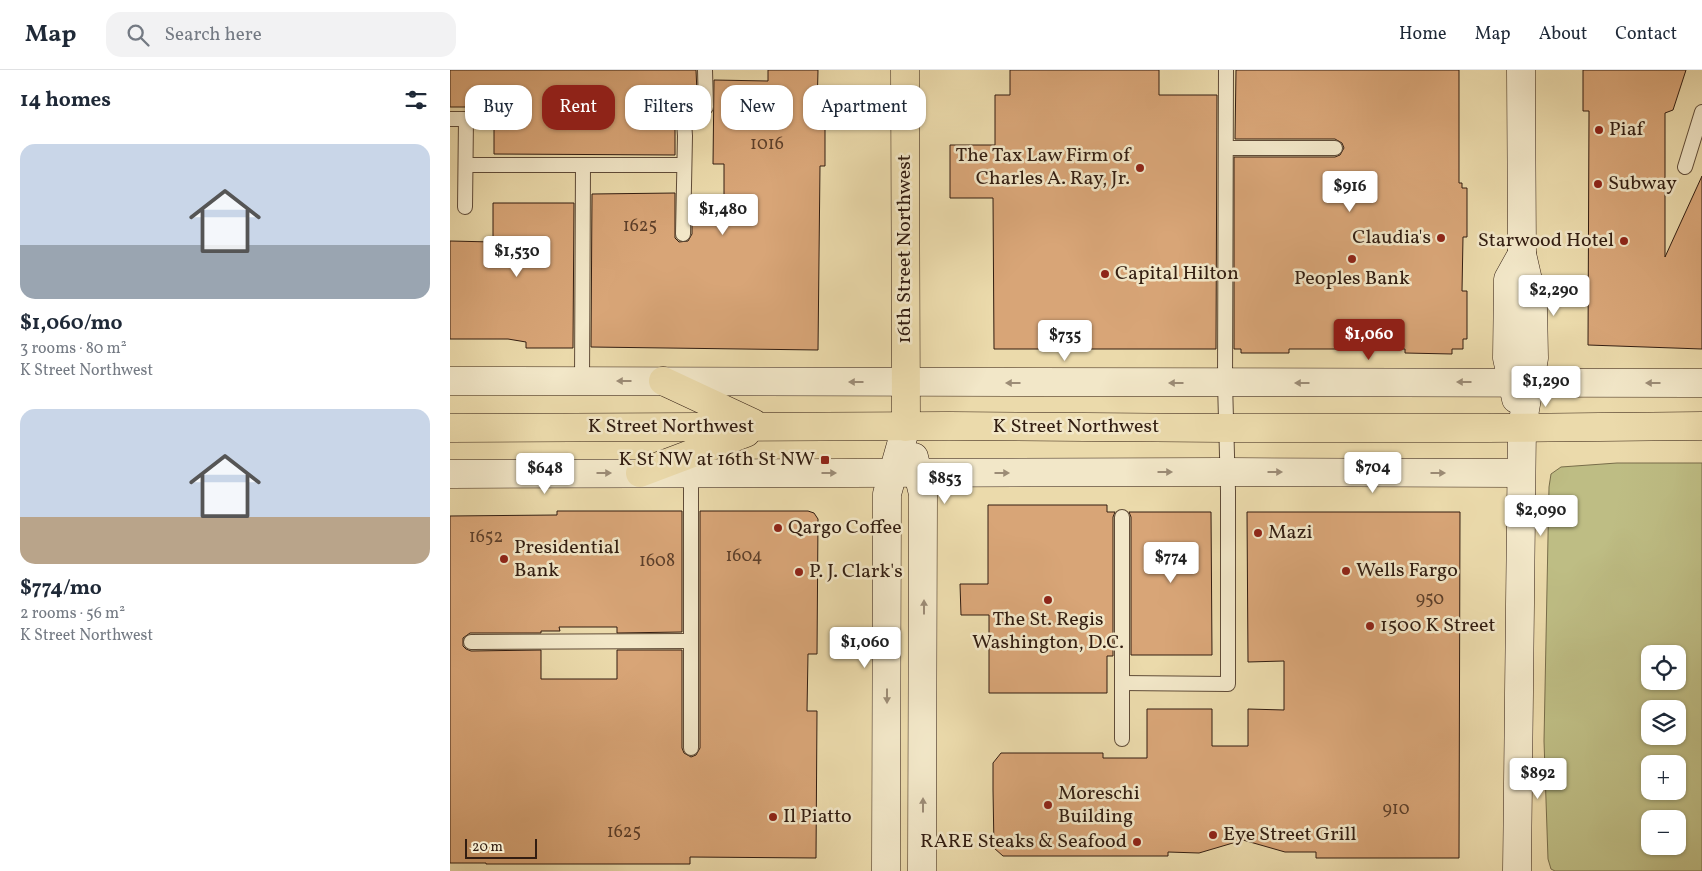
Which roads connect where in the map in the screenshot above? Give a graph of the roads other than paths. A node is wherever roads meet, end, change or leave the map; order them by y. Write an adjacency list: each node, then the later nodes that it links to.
1 (705, 70): 11 (lane)
2 (905, 70): 18 (main road, 16th Street Northwest)
3 (1226, 70): 7 (lane)
4 (1521, 70): 19 (street)
5 (1702, 112): 12 (lane)
6 (450, 119): 9 (lane)
7 (1226, 148): 8 (lane); 20 (lane)
8 (1335, 148)
9 (466, 165): 10 (lane); 13 (lane)
10 (583, 165): 11 (lane); 16 (lane)
11 (684, 165): 14 (lane)
12 (1685, 167)
13 (464, 206)
14 (683, 234)
15 (450, 381): 16 (street)
16 (582, 381): 17 (street, one-way to 16)
17 (663, 381): 18 (street, one-way to 17); 23 (main road)
18 (905, 382): 20 (street, one-way to 18); 24 (main road, 16th Street Northwest)
19 (1521, 382): 20 (street, one-way to 20); 21 (street, one-way to 19); 25 (street)
20 (1225, 383): 27 (lane)
21 (1702, 383)
22 (1702, 426): 25 (main road, K Street Northwest)
23 (762, 427): 24 (main road, K Street Northwest); 26 (main road, K Street Northwest); 29 (main road)
24 (906, 427): 27 (main road, K Street Northwest); 31 (street, 16th Street Northwest)
25 (1522, 427): 27 (main road, K Street Northwest); 32 (street)
26 (450, 428)
27 (1225, 428): 28 (lane)
28 (1226, 472): 31 (street, one-way to 28); 32 (street, one-way to 32); 37 (lane)
29 (640, 473): 30 (street); 33 (street, one-way to 29)
30 (691, 473): 31 (street, one-way to 31); 35 (lane)
31 (905, 473): 40 (street, 16th Street Northwest, one-way to 40); 41 (street, 16th Street Northwest, one-way to 31)
32 (1520, 473): 42 (street)
33 (450, 474)
34 (1122, 517): 37 (lane)
35 (691, 641): 36 (lane); 39 (lane)
36 (471, 642)
37 (1122, 684): 38 (lane)
38 (1122, 739)
39 (690, 748)
40 (886, 871)
41 (922, 871)
42 (1517, 871)

